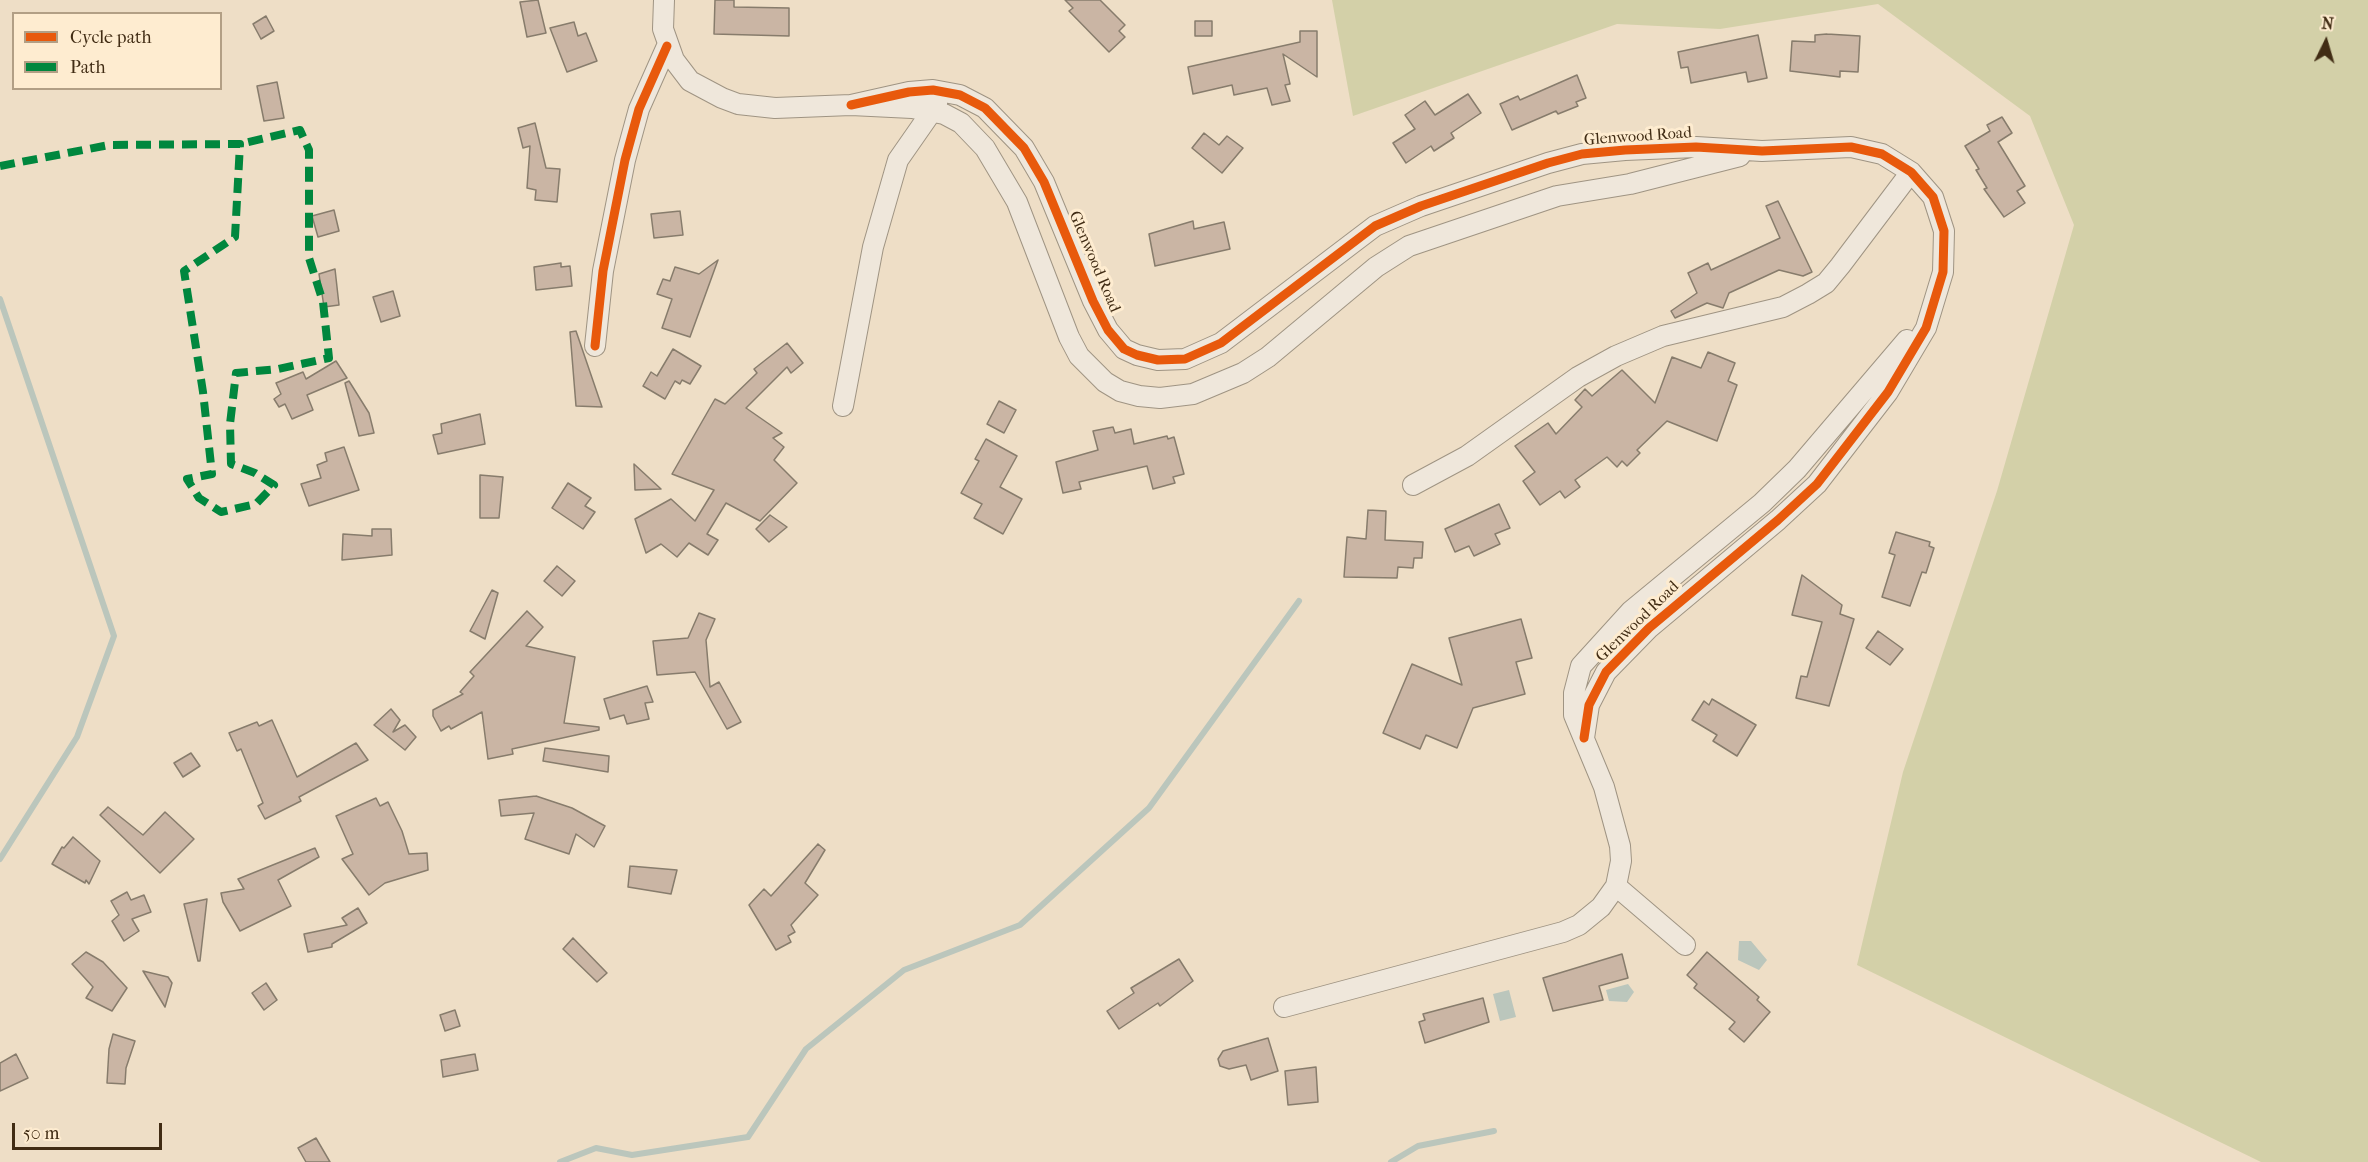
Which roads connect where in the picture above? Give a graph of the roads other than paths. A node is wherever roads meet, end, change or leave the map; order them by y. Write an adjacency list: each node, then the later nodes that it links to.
1 (664, 0): 2 (street, Glenwood Road)
2 (667, 46): 4 (street, Glenwood Road); 8 (street)
3 (947, 91): 4 (street, Glenwood Road); 5 (street); 6 (street, Glenwood Road)
4 (851, 105): 5 (street, Glenwood Road)
5 (932, 111): 6 (street, Glenwood Road); 9 (street)
6 (1762, 151): 7 (street, Glenwood Road)
7 (1911, 172): 10 (street); 11 (street, Glenwood Road)
8 (595, 346)
9 (843, 406)
10 (1413, 485)
11 (1616, 886): 12 (street); 13 (street, Glenwood Road)
12 (1684, 945)
13 (1284, 1007)

